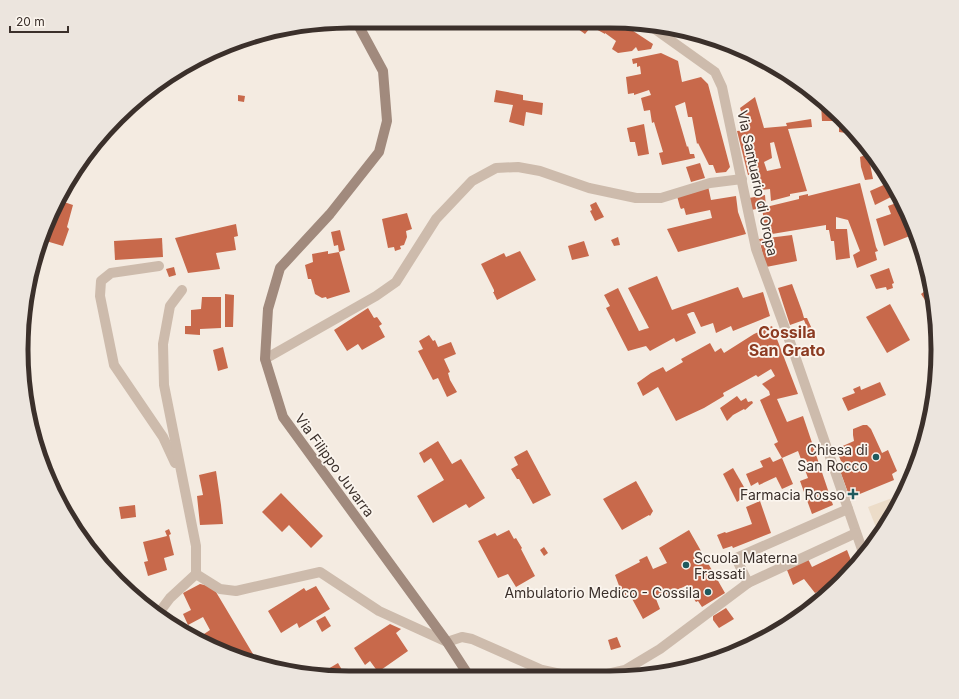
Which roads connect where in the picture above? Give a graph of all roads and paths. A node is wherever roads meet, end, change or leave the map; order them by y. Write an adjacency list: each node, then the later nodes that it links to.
1 (360, 28): 6 (main road, Via Filippo Juvarra)
2 (659, 32): 3 (street, Via Santuario di Oropa)
3 (742, 179): 6 (street); 8 (street, Via Santuario di Oropa)
4 (159, 266): 7 (street)
5 (182, 290): 7 (street)
6 (265, 359): 14 (main road, Via Filippo Juvarra)
7 (182, 479): 11 (street)
8 (848, 509): 9 (street, Via Santuario di Oropa); 12 (street)
9 (856, 533): 10 (street, Via Santuario di Oropa); 12 (street)
10 (862, 549)
11 (196, 574): 13 (street); 14 (street)
12 (748, 583): 15 (street)
13 (161, 610)
14 (447, 642): 16 (main road, Via Filippo Juvarra); 17 (street)
15 (624, 670)
16 (466, 671)
17 (547, 671)

